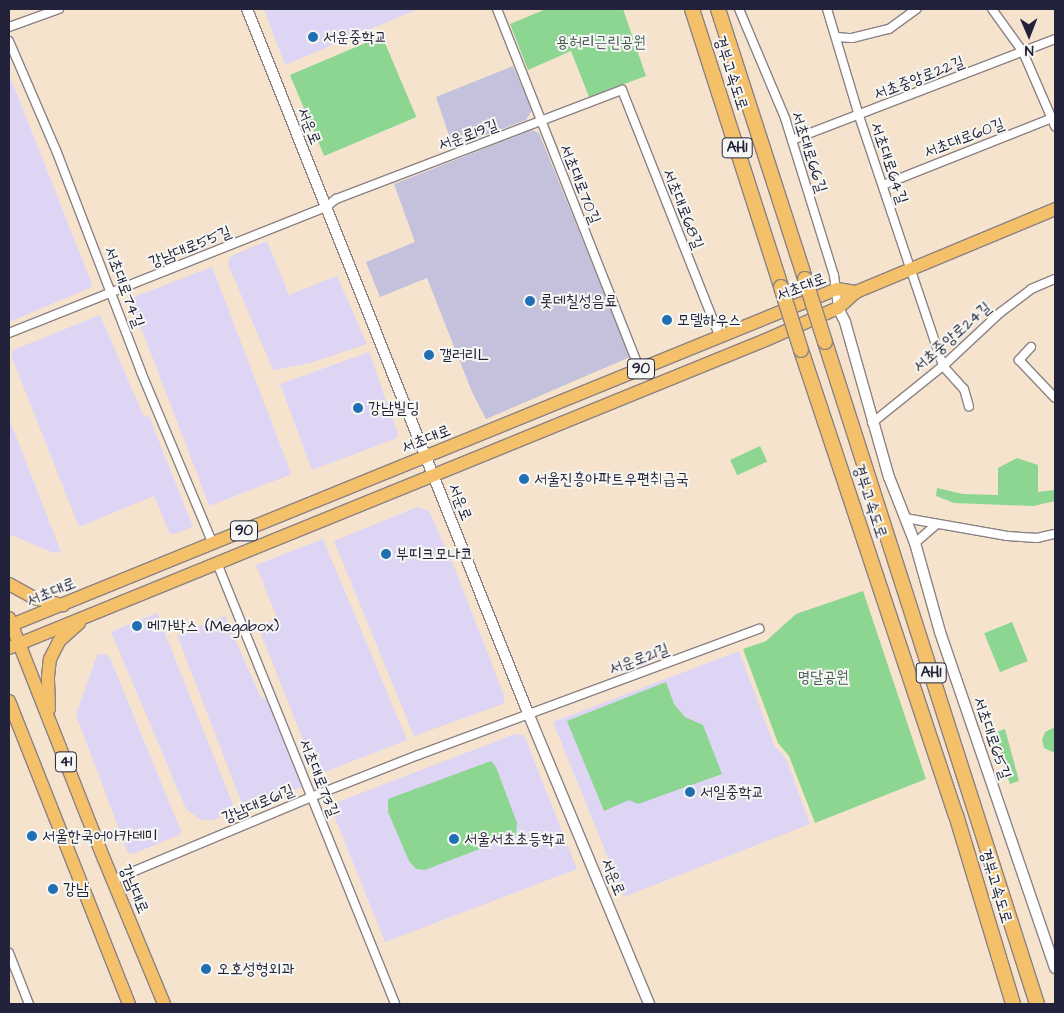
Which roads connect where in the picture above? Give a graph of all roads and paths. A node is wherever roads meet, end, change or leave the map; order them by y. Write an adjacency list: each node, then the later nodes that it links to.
1 (59, 9): 10 (street)
2 (247, 9): 21 (street, 서운로)
3 (497, 9): 18 (street, 서초대로70길)
4 (692, 9): 65 (highway, 경부고속도로 / AH1, bridge)
5 (718, 9): 66 (highway, 경부고속도로 / AH1, bridge)
6 (739, 9): 19 (street, 서초대로66길)
7 (827, 9): 11 (street, 서초대로64길)
8 (917, 9): 11 (street)
9 (992, 9): 14 (street)
10 (9, 28)
11 (836, 37): 16 (street, 서초대로64길)
12 (1055, 39): 14 (street, 서초중앙로22길)
13 (9, 40): 27 (street, 서초대로74길)
14 (1024, 52): 16 (street, 서초중앙로22길); 17 (street)
15 (622, 90): 18 (street, 서운로19길); 30 (street, 서초대로68길)
16 (858, 116): 19 (street, 서초중앙로22길); 20 (street, 서초대로64길)
17 (1054, 120): 20 (street, 서초대로60길)
18 (541, 123): 21 (street, 서운로19길); 33 (street, 서초대로70길)
19 (792, 140): 25 (street, 서초대로66길)
20 (883, 185): 23 (street, 서초대로64길)
21 (326, 207): 27 (street, 강남대로55길); 37 (street, 서운로)
22 (1055, 209): 23 (main road, 서초대로 / 90)
23 (909, 269): 26 (main road, 서초대로 / 90); 32 (street)
24 (1055, 278): 32 (street, 서초중앙로24길)
25 (837, 289): 26 (main road, 서초대로); 28 (street, 서초대로66길); 30 (main road, 서초대로 / 90)
26 (856, 292): 28 (main road, 서초대로 / 90)
27 (112, 293): 29 (street, 강남대로55길); 43 (street, 서초대로74길)
28 (838, 308): 36 (street, 서초대로65길); 38 (main road, 서초대로 / 90)
29 (9, 334)
30 (720, 337): 33 (main road, 서초대로 / 90)
31 (1031, 347): 34 (street)
32 (943, 366): 35 (street); 36 (street, 서초중앙로24길)
33 (640, 370): 37 (main road, 서초대로 / 90)
34 (1055, 398)
35 (969, 406)
36 (872, 423): 39 (street, 서초대로65길)
37 (426, 457): 38 (street, 서운로); 43 (main road, 서초대로 / 90)
38 (433, 475): 44 (main road, 서초대로 / 90); 53 (street, 서운로)
39 (905, 518): 40 (street); 42 (street, 서초대로65길)
40 (936, 525): 41 (street); 42 (street)
41 (1055, 534)
42 (915, 543): 59 (street, 서초대로65길)
43 (213, 544): 46 (main road, 서초대로 / 90)
44 (217, 563): 47 (main road, 서초대로 / 90); 56 (street, 서초대로73길)
45 (9, 584): 46 (main road)
46 (63, 605): 48 (main road, 서초대로 / 90)
47 (91, 614): 50 (main road, 서초대로 / 90); 54 (main road)
48 (10, 623): 50 (main road, 강남대로 / 41)
49 (758, 629): 53 (street, 서운로21길)
50 (14, 646): 54 (main road, 강남대로 / 41)
51 (9, 701): 55 (main road, 41)
52 (9, 714): 55 (main road)
53 (529, 715): 56 (street, 강남대로61길); 64 (street, 서운로)
54 (49, 718): 57 (main road, 강남대로 / 41)
55 (18, 726): 61 (main road, 41)
56 (311, 797): 57 (street, 강남대로61길); 63 (street, 서초대로73길)
57 (112, 880): 62 (main road, 강남대로 / 41)
58 (9, 953): 60 (street)
59 (1055, 968)
60 (29, 1004)
61 (129, 1004)
62 (164, 1004)
63 (395, 1004)
64 (649, 1004)
65 (1013, 1004)
66 (1037, 1004)

